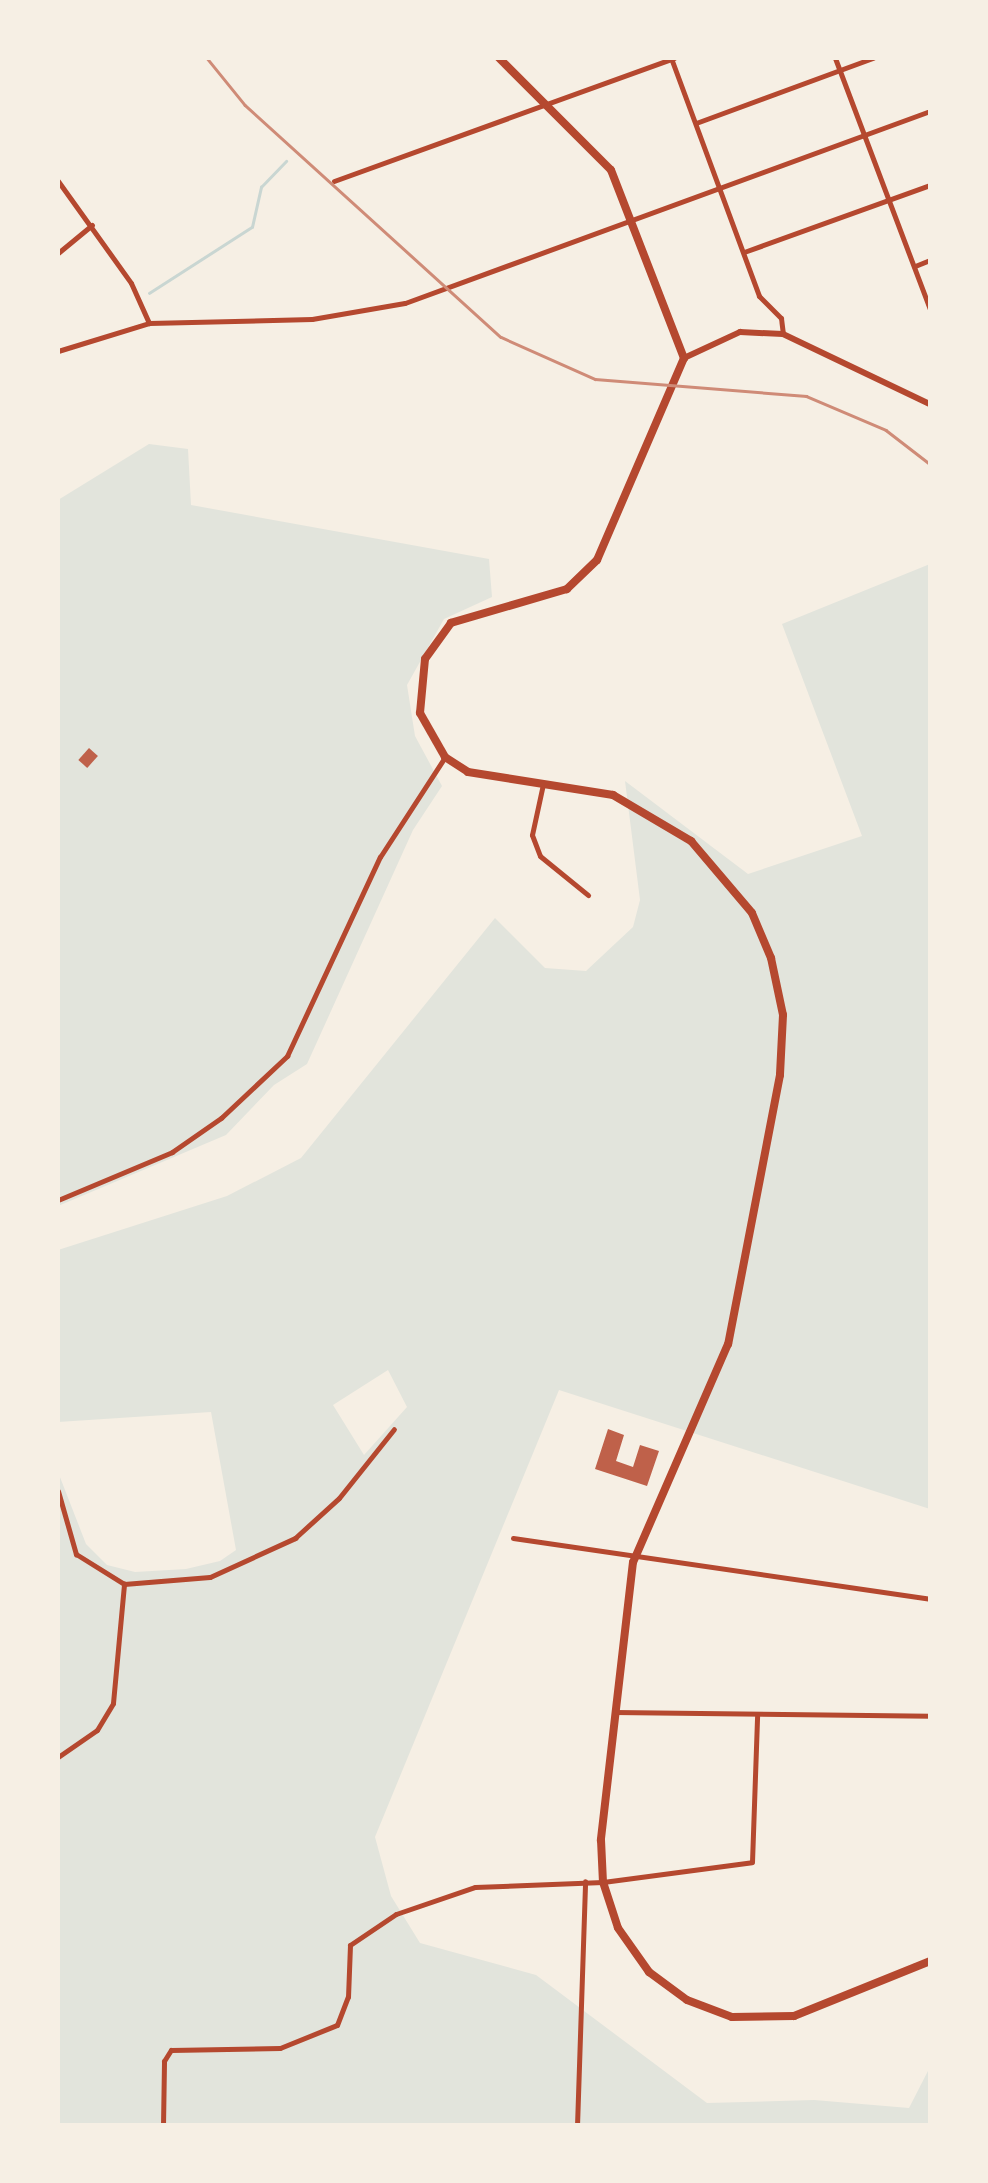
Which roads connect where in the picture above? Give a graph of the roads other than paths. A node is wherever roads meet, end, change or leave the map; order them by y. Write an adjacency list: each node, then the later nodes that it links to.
1 (500, 58): 6 (main road)
2 (672, 58): 6 (street); 8 (street)
3 (835, 58): 5 (street)
4 (873, 58): 5 (street)
5 (840, 70): 8 (street); 9 (street)
6 (552, 105): 11 (street); 15 (main road)
7 (930, 112): 9 (street)
8 (696, 123): 13 (street)
9 (865, 136): 13 (street); 14 (street)
10 (58, 181): 16 (street)
11 (334, 181)
12 (930, 185): 14 (street)
13 (720, 187): 15 (street); 17 (street)
14 (889, 200): 17 (street); 20 (street)
15 (632, 219): 22 (street); 25 (main road)
16 (92, 225): 18 (street); 22 (street)
17 (744, 252): 23 (street)
18 (58, 253)
19 (930, 260): 20 (street)
20 (914, 266): 21 (street)
21 (930, 309)
22 (149, 323): 24 (street)
23 (783, 334): 25 (street); 26 (street)
24 (58, 350)
25 (684, 358): 27 (main road)
26 (930, 404)
27 (444, 758): 28 (main road); 30 (street)
28 (544, 781): 29 (street); 34 (main road)
29 (588, 896)
30 (58, 1200)
31 (394, 1430): 35 (street)
32 (58, 1491): 35 (street)
33 (513, 1538): 34 (street)
34 (636, 1555): 36 (street); 37 (main road)
35 (124, 1584): 40 (street)
36 (930, 1599)
37 (614, 1712): 38 (street); 42 (main road)
38 (756, 1716): 39 (street); 42 (street)
39 (930, 1716)
40 (58, 1757)
41 (584, 1881): 42 (street); 44 (street); 45 (street)
42 (603, 1882): 43 (main road)
43 (930, 1961)
44 (163, 2126)
45 (578, 2126)

